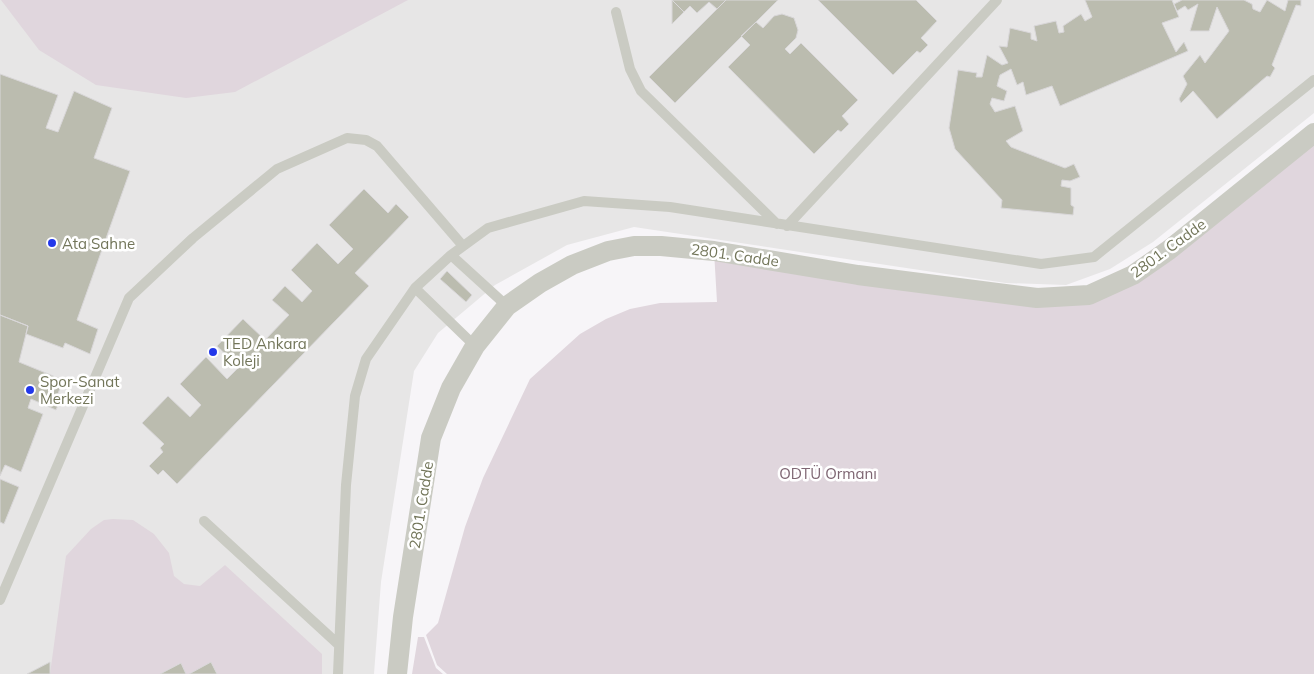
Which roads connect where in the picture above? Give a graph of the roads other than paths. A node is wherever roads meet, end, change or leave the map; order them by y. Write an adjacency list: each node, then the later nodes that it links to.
1 (997, 0): 5 (lane)
2 (616, 12): 5 (lane)
3 (1314, 80): 5 (lane)
4 (1314, 133): 9 (street, 2801. Cadde)
5 (782, 225): 6 (lane)
6 (463, 246): 7 (lane); 12 (lane)
7 (451, 255): 8 (lane); 9 (lane)
8 (415, 288): 10 (lane); 13 (lane)
9 (507, 306): 10 (street, 2801. Cadde)
10 (474, 346): 15 (street, 2801. Cadde)
11 (204, 521): 13 (lane)
12 (0, 600)
13 (339, 645): 14 (lane)
14 (338, 674)
15 (397, 674)

